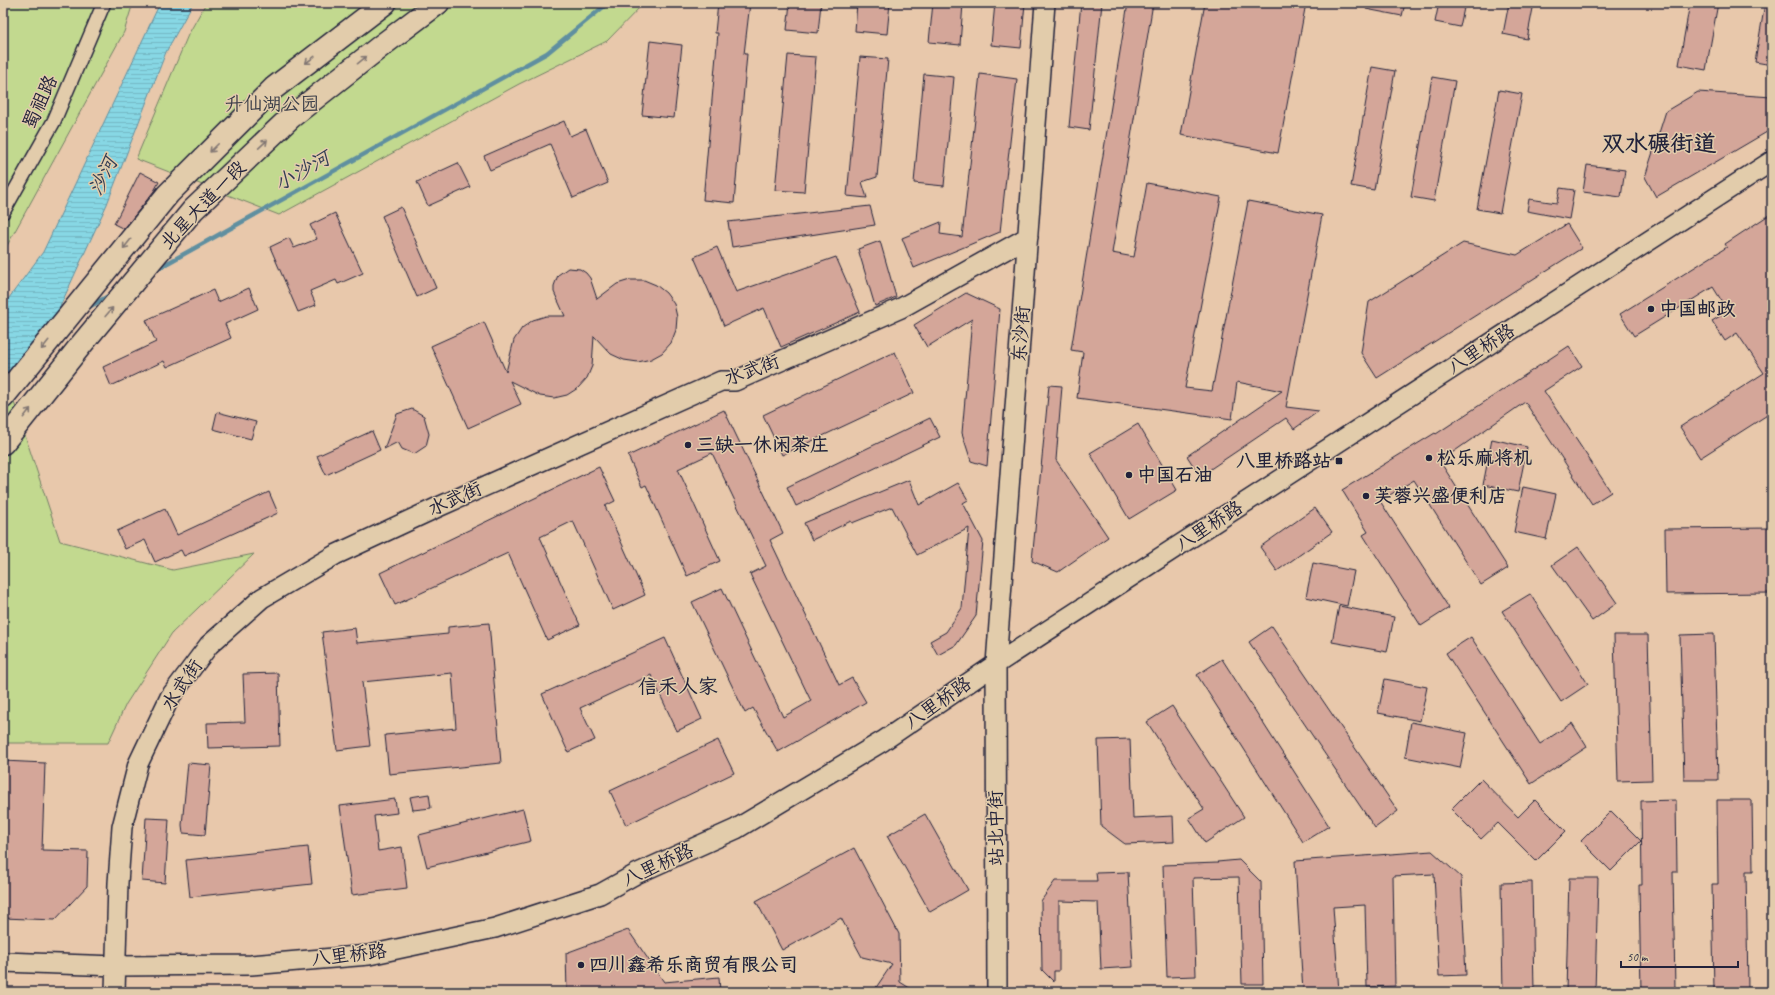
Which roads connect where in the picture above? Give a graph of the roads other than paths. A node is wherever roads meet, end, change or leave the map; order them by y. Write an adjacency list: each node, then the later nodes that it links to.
1 (104, 3): 6 (street, 蜀祖路)
2 (385, 3): 8 (highway, 北星大道一段, one-way to 8)
3 (438, 3): 9 (highway, 北星大道一段, one-way to 3)
4 (1045, 3): 7 (street, 东沙街)
5 (1772, 160): 10 (street, 八里桥路)
6 (3, 212)
7 (1028, 237): 10 (street, 东沙街); 12 (street, 水武街)
8 (3, 397)
9 (3, 443)
10 (996, 664): 12 (street, 八里桥路); 14 (street, 站北中街)
11 (3, 962): 12 (street, 八里桥路)
12 (117, 966): 13 (street, 水武街)
13 (115, 992)
14 (997, 992)

